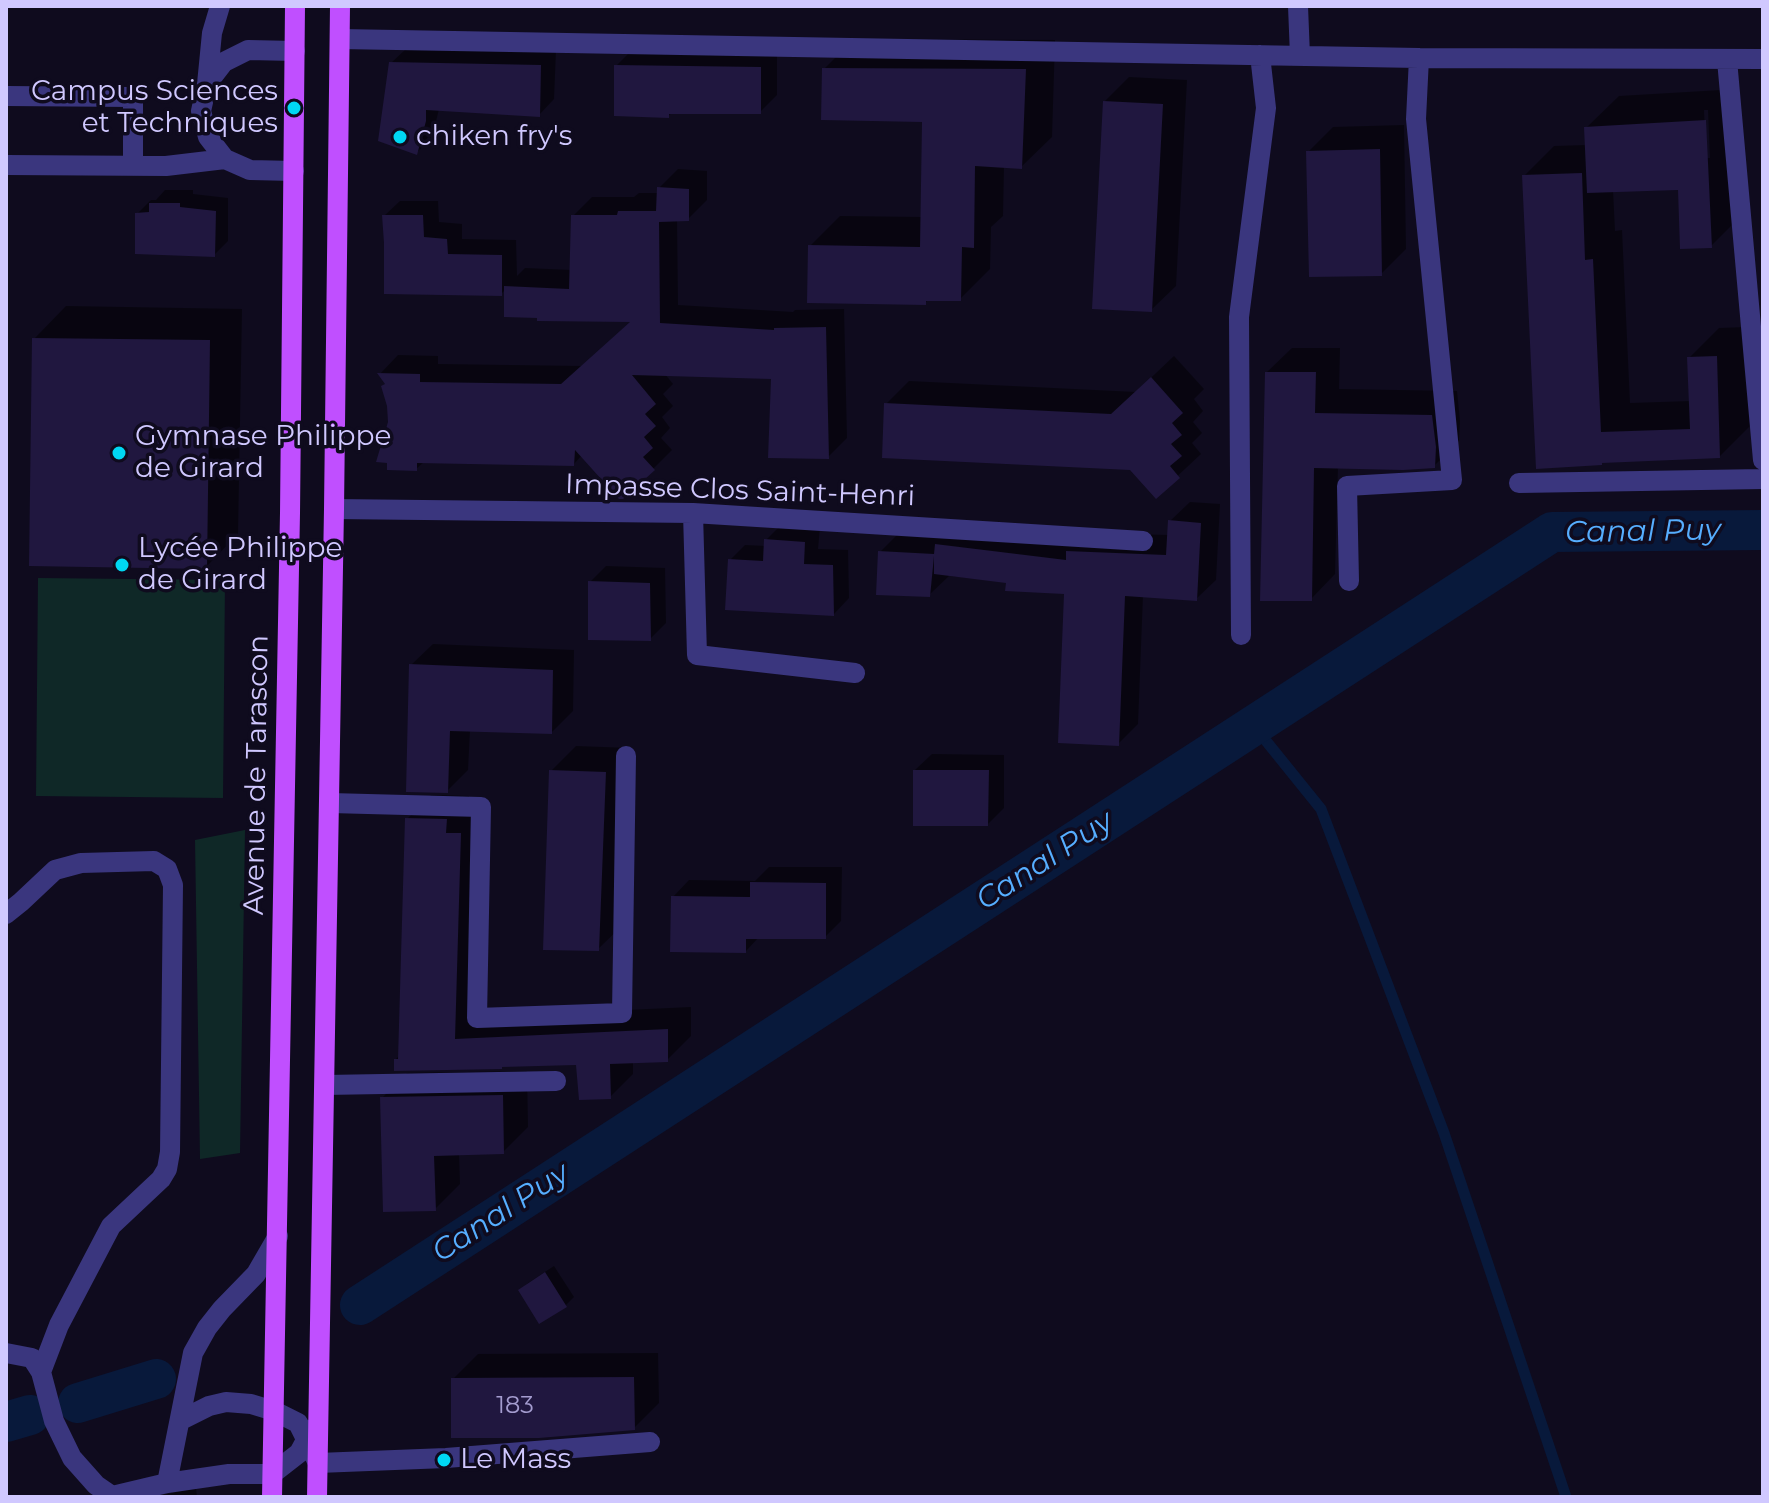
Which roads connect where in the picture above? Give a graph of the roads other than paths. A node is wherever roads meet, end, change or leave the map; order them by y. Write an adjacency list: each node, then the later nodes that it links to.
1 (220, 6): 12 (street)
2 (295, 6): 6 (main road, Avenue de Tarascon)
3 (340, 6): 5 (main road)
4 (1298, 6): 8 (street)
5 (340, 39): 7 (street); 21 (main road)
6 (295, 51): 12 (street); 17 (main road, Avenue de Tarascon)
7 (1260, 55): 8 (street); 25 (street)
8 (1300, 56): 9 (street)
9 (1419, 58): 11 (street); 24 (street)
10 (1763, 59): 11 (street)
11 (1727, 60): 18 (street)
12 (207, 84): 14 (street)
13 (6, 96): 16 (street)
14 (225, 159): 16 (street); 17 (street)
15 (6, 165): 16 (street)
16 (133, 165)
17 (294, 171): 32 (main road, Avenue de Tarascon)
18 (1763, 460)
19 (1763, 479): 20 (street)
20 (1519, 483)
21 (334, 509): 22 (street, Impasse Clos Saint-Henri); 28 (main road)
22 (693, 513): 23 (street, Impasse Clos Saint-Henri); 26 (street)
23 (1143, 541)
24 (1349, 581)
25 (1241, 635)
26 (855, 673)
27 (626, 756): 28 (street)
28 (330, 803): 31 (main road)
29 (6, 914): 34 (street)
30 (556, 1081): 31 (street)
31 (325, 1085): 36 (main road)
32 (278, 1236): 35 (main road, Avenue de Tarascon); 37 (street)
33 (6, 1353): 34 (street)
34 (41, 1372): 43 (street)
35 (274, 1411): 37 (street); 38 (street); 41 (main road, Avenue de Tarascon)
36 (319, 1411): 38 (street); 40 (main road)
37 (181, 1420): 42 (street)
38 (307, 1439): 40 (street); 41 (street)
39 (650, 1442): 40 (street)
40 (318, 1463): 45 (main road)
41 (272, 1474): 42 (street); 44 (main road, Avenue de Tarascon)
42 (167, 1483): 43 (street)
43 (110, 1496)
44 (272, 1497)
45 (317, 1497)

